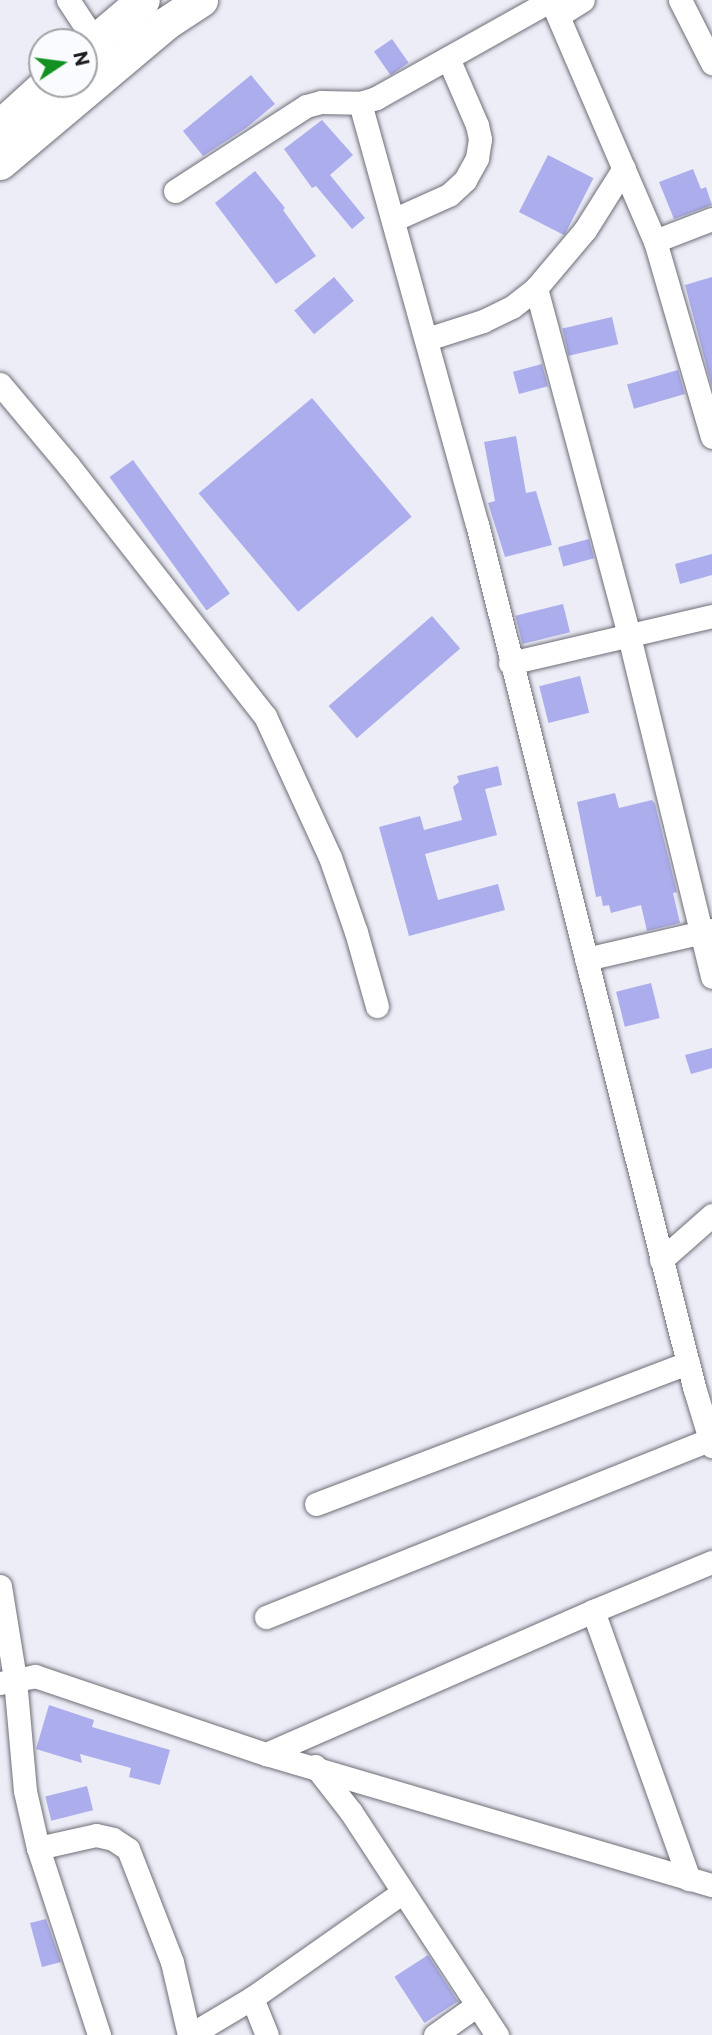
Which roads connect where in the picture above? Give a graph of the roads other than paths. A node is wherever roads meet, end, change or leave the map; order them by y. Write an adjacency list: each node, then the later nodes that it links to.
1 (68, 0): 7 (street)
2 (143, 0): 8 (highway)
3 (201, 0): 14 (highway)
4 (583, 0): 6 (street)
5 (680, 0): 9 (street)
6 (554, 5): 10 (street); 15 (street)
7 (81, 28)
8 (98, 38)
9 (710, 56)
10 (448, 58): 12 (street); 18 (street)
11 (30, 98): 13 (highway)
12 (360, 103): 16 (street); 18 (street)
13 (0, 125)
14 (0, 163)
15 (624, 168): 19 (street); 20 (street)
16 (175, 191)
17 (712, 219): 19 (street)
18 (393, 220): 21 (street)
19 (655, 241): 23 (street)
20 (536, 288): 21 (street); 25 (street)
21 (427, 340): 26 (street)
22 (0, 384): 30 (street)
23 (712, 437)
24 (712, 616): 25 (street)
25 (629, 636): 26 (street); 27 (street)
26 (510, 663): 28 (street)
27 (706, 931): 28 (street); 29 (street)
28 (586, 959): 32 (street)
29 (712, 977)
30 (377, 1006)
31 (712, 1216): 32 (street)
32 (661, 1260): 33 (street)
33 (688, 1363): 35 (street); 37 (street)
34 (712, 1370): 35 (street)
35 (694, 1387): 36 (street)
36 (711, 1442): 41 (street)
37 (316, 1504)
38 (712, 1562): 40 (street)
39 (0, 1586): 42 (street)
40 (593, 1611): 43 (street); 46 (street)
41 (266, 1617)
42 (7, 1681): 43 (street); 45 (street)
43 (266, 1754): 44 (street)
44 (315, 1766): 46 (street); 48 (street)
45 (38, 1848): 51 (street); 52 (street)
46 (689, 1879): 47 (street)
47 (712, 1885)
48 (403, 1892): 49 (street); 50 (street)
49 (252, 1998): 52 (street); 53 (street)
50 (477, 2005): 54 (street); 55 (street)
51 (99, 2035)
52 (189, 2035)
53 (267, 2035)
54 (435, 2035)
55 (497, 2035)

